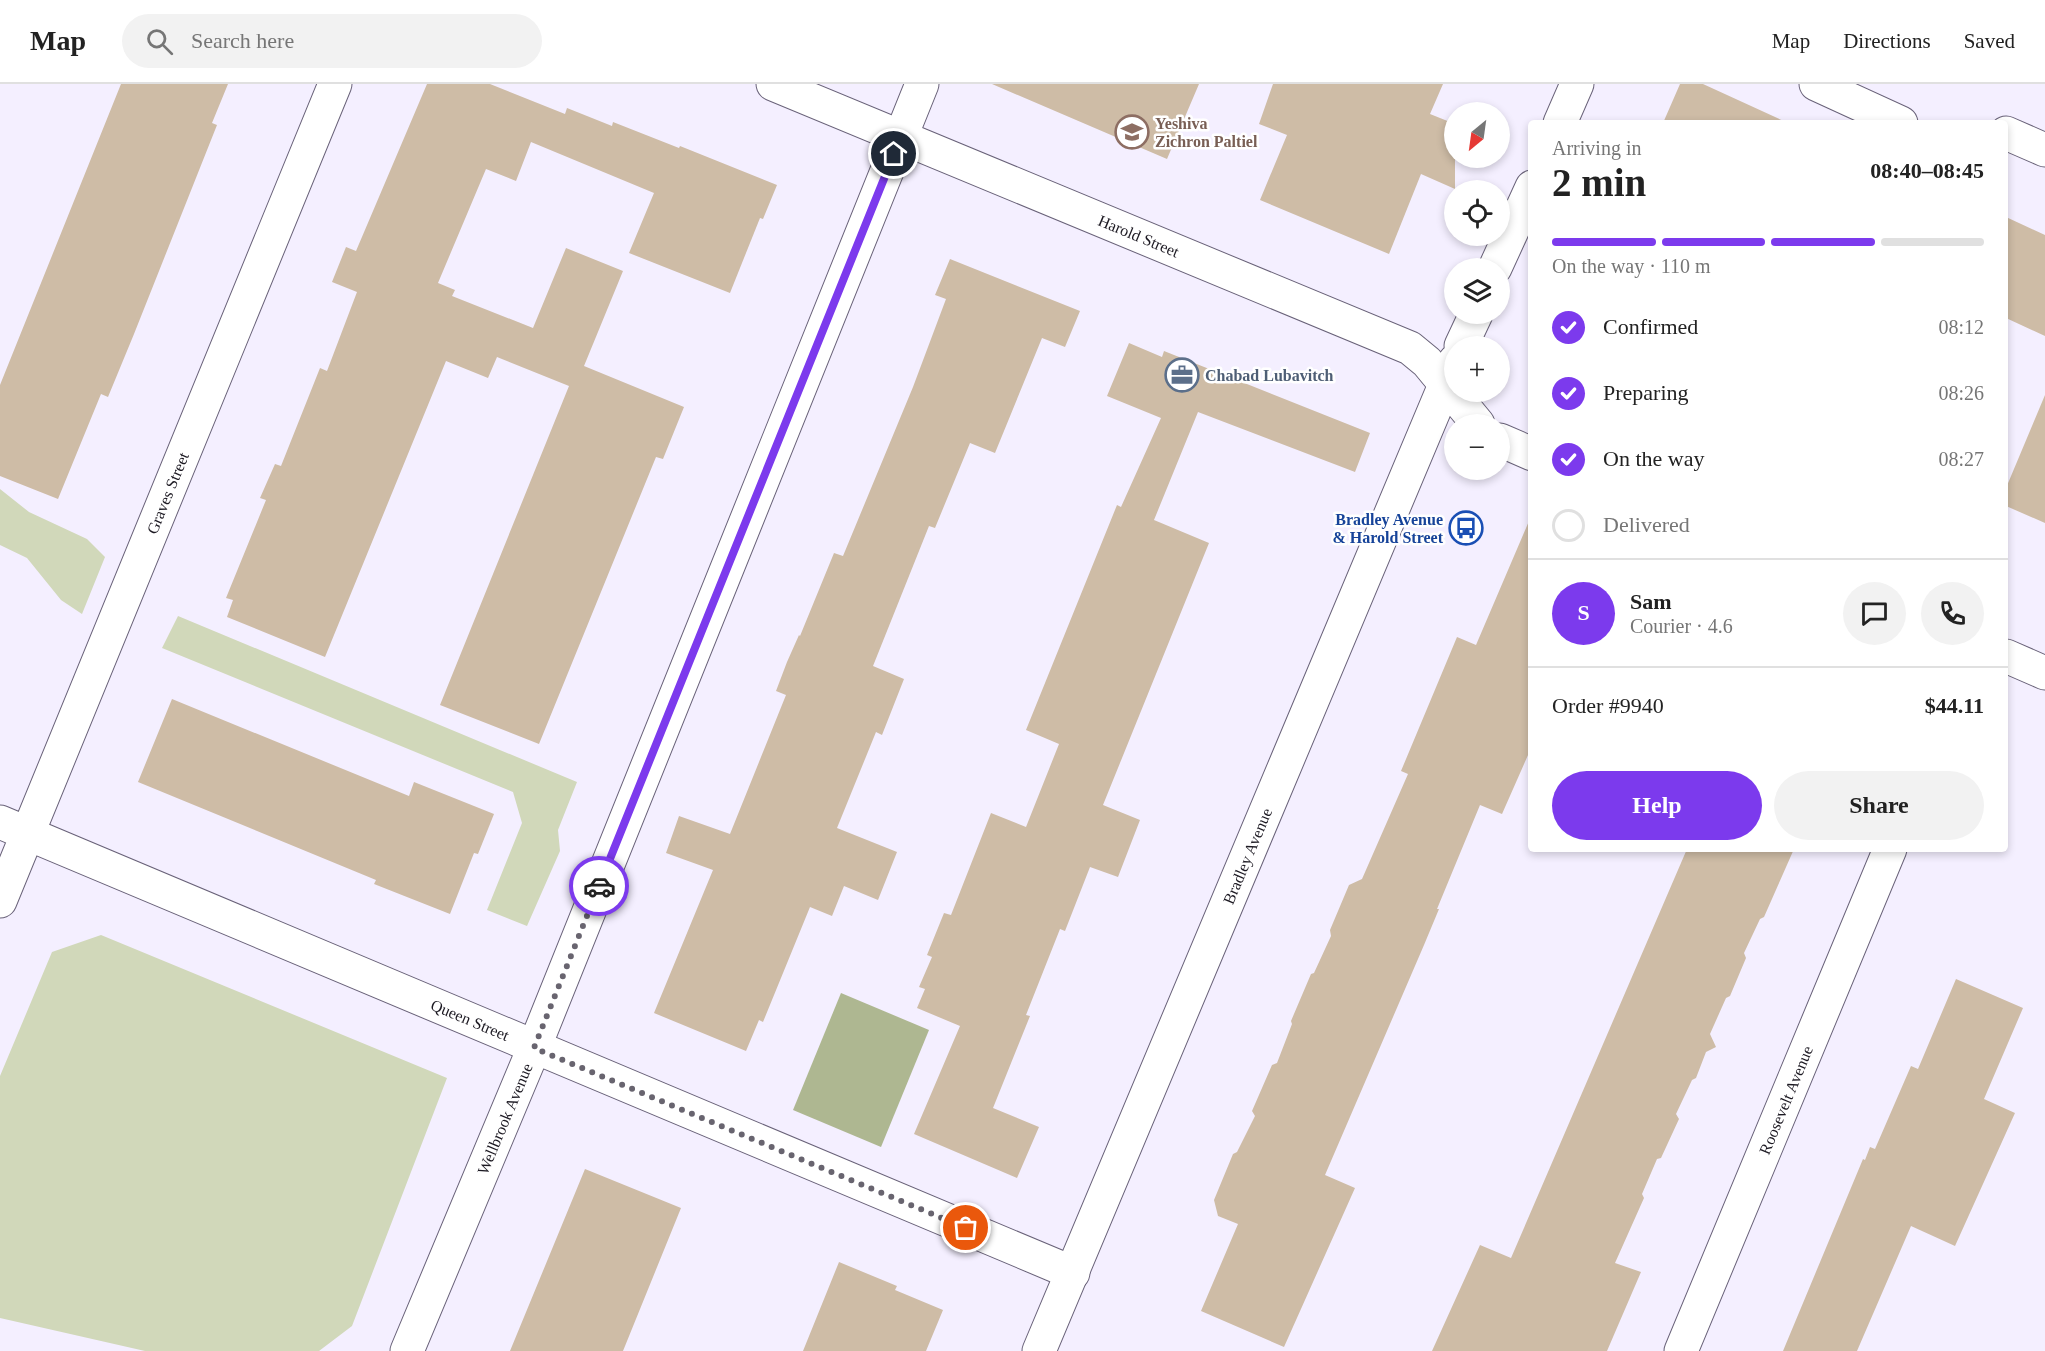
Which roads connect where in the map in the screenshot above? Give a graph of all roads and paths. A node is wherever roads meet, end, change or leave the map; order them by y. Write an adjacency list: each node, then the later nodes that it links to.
1 (335, 84): 19 (street, Graves Street)
2 (773, 84): 9 (street, Harold Street)
3 (922, 84): 9 (street, Wellbrook Avenue)
4 (1577, 84): 6 (street)
5 (1816, 84): 7 (street)
6 (1561, 120)
7 (1894, 120)
8 (2008, 134): 10 (street)
9 (900, 138): 13 (street, Harold Street); 22 (street, Wellbrook Avenue)
10 (2045, 150)
11 (1528, 196): 12 (street)
12 (1500, 258)
13 (1444, 370)
14 (1444, 387): 23 (street, Bradley Avenue)
15 (1510, 444): 16 (street)
16 (1528, 452)
17 (2008, 657): 18 (street)
18 (2045, 673)
19 (14, 828): 21 (street, Graves Street); 22 (street, Queen Street)
20 (1889, 852): 26 (street, Roosevelt Avenue)
21 (0, 901)
22 (534, 1048): 23 (street, Queen Street); 24 (street, Wellbrook Avenue)
23 (1072, 1273): 25 (street, Bradley Avenue)
24 (407, 1351)
25 (1039, 1351)
26 (1681, 1351)

